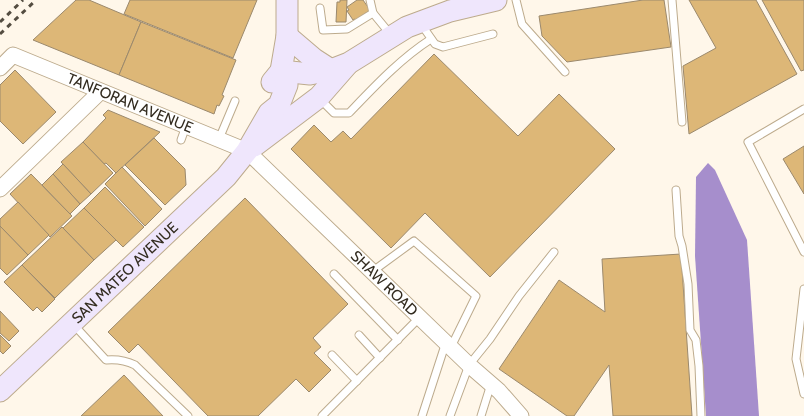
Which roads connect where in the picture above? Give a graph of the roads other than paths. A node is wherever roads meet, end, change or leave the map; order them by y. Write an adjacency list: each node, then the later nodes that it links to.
1 (287, 0): 10 (main road)
2 (370, 0): 7 (lane)
3 (496, 0): 8 (main road, SAN MATEO AVENUE)
4 (516, 0): 15 (lane)
5 (672, 0): 20 (lane)
6 (320, 8): 7 (lane)
7 (374, 13): 11 (lane)
8 (426, 31): 9 (lane); 11 (main road, SAN MATEO AVENUE); 17 (lane)
9 (493, 34)
10 (287, 36): 12 (main road); 14 (main road)
11 (392, 37): 12 (main road, SAN MATEO AVENUE)
12 (340, 67): 14 (main road, SAN MATEO AVENUE); 17 (main road, SAN MATEO AVENUE)
13 (0, 68): 16 (street, TANFORAN AVENUE)
14 (281, 71): 22 (main road, SAN MATEO AVENUE)
15 (565, 72)
16 (100, 92): 21 (street, TANFORAN AVENUE); 23 (street)
17 (319, 97): 22 (main road, SAN MATEO AVENUE)
18 (234, 100): 21 (lane)
19 (804, 109): 26 (lane)
20 (682, 122)
21 (219, 139): 22 (street, TANFORAN AVENUE)
22 (247, 151): 27 (street, SHAW ROAD); 31 (main road, SAN MATEO AVENUE)
23 (0, 189)
24 (676, 190): 48 (lane)
25 (554, 252): 37 (lane)
26 (804, 252)
27 (373, 271): 30 (street, SHAW ROAD); 34 (lane)
28 (334, 274): 33 (lane)
29 (804, 289): 41 (lane)
30 (420, 317): 33 (lane); 34 (street, SHAW ROAD)
31 (72, 323): 40 (main road, SAN MATEO AVENUE); 42 (lane)
32 (359, 335): 36 (lane)
33 (398, 340): 36 (lane)
34 (448, 344): 37 (street, SHAW ROAD); 44 (lane)
35 (332, 355): 38 (lane)
36 (380, 358): 38 (lane)
37 (469, 365): 39 (street, SHAW ROAD); 45 (lane)
38 (357, 381): 43 (lane)
39 (491, 384): 46 (lane); 47 (street, SHAW ROAD)
40 (0, 391)
41 (804, 394)
42 (188, 416)
43 (322, 416)
44 (422, 416)
45 (450, 416)
46 (481, 416)
47 (521, 416)
48 (701, 416)

